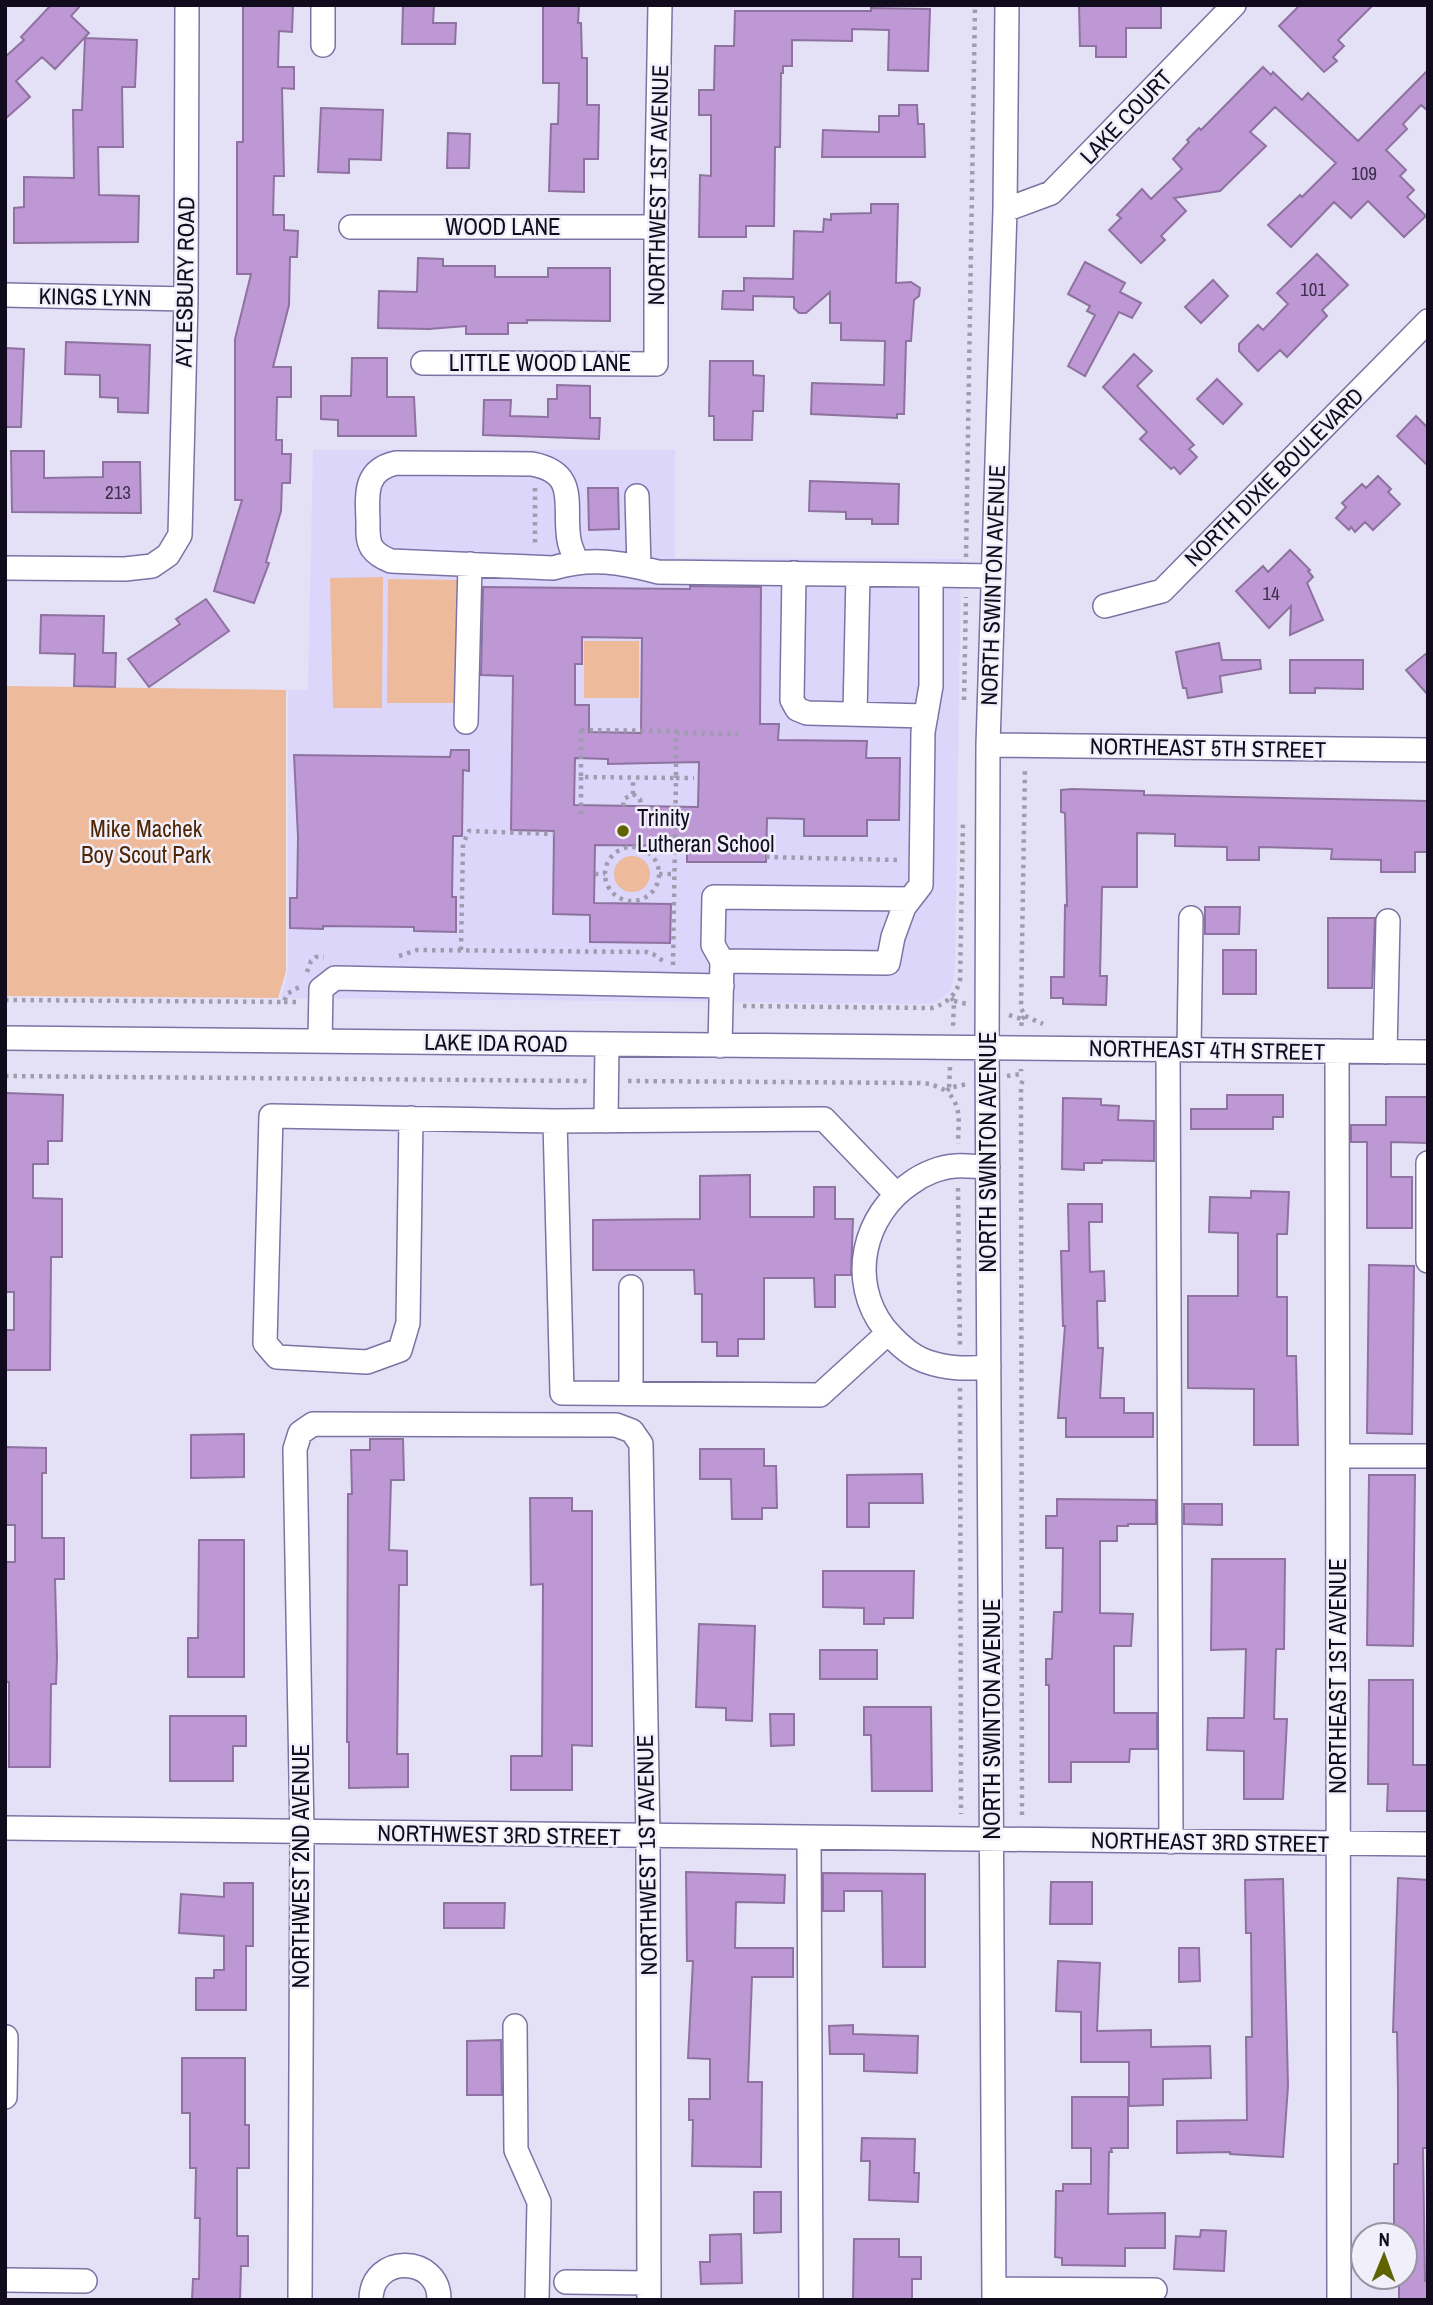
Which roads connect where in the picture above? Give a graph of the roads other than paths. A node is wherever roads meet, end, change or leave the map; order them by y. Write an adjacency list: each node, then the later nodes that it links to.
1 (187, 5): 11 (street, AYLESBURY ROAD)
2 (323, 5): 6 (street)
3 (660, 5): 9 (street, NORTHWEST 1ST AVENUE)
4 (1007, 5): 7 (street, NORTH SWINTON AVENUE)
5 (1234, 5): 7 (street, LAKE COURT)
6 (323, 46)
7 (1005, 210): 23 (street, NORTH SWINTON AVENUE)
8 (351, 228): 9 (street, WOOD LANE)
9 (656, 228): 14 (street, NORTHWEST 1ST AVENUE)
10 (5, 295): 11 (street, KINGS LYNN)
11 (186, 299): 19 (street, AYLESBURY ROAD)
12 (1428, 321): 24 (street, NORTH DIXIE BOULEVARD)
13 (423, 363): 14 (street, LITTLE WOOD LANE)
14 (656, 364)
15 (637, 496): 18 (street)
16 (576, 561): 17 (street); 17 (street); 18 (street)
17 (471, 564): 27 (street)
18 (639, 567): 20 (street)
19 (5, 568)
20 (794, 573): 21 (street); 25 (street)
21 (858, 575): 22 (street); 25 (street)
22 (931, 576): 23 (street); 26 (street)
23 (993, 576): 28 (street, NORTH SWINTON AVENUE)
24 (1105, 606)
25 (855, 714): 26 (street)
26 (926, 716): 30 (street)
27 (466, 722)
28 (988, 746): 29 (street, NORTHEAST 5TH STREET); 39 (street, NORTH SWINTON AVENUE)
29 (1428, 750)
30 (906, 899): 33 (street); 33 (street)
31 (1191, 918): 40 (street)
32 (1388, 921): 42 (street)
33 (722, 961): 34 (street)
34 (722, 986): 36 (street); 38 (street)
35 (5, 1038): 36 (street, LAKE IDA ROAD)
36 (320, 1041): 37 (street, LAKE IDA ROAD)
37 (607, 1044): 38 (street, LAKE IDA ROAD); 46 (street)
38 (720, 1046): 39 (street, LAKE IDA ROAD)
39 (987, 1048): 40 (street, NORTHEAST 4TH STREET); 48 (street, NORTH SWINTON AVENUE)
40 (1179, 1050): 41 (street, NORTHEAST 4TH STREET); 63 (street)
41 (1337, 1051): 42 (street, NORTHEAST 4TH STREET); 56 (street, NORTHEAST 1ST AVENUE)
42 (1385, 1052): 43 (street, NORTHEAST 4TH STREET)
43 (1428, 1052)
44 (411, 1118): 44 (street); 45 (street)
45 (555, 1121): 46 (street); 54 (street)
46 (606, 1121): 49 (street)
47 (1428, 1163): 50 (street)
48 (988, 1167): 49 (street); 53 (street, NORTH SWINTON AVENUE)
49 (895, 1193): 52 (street)
50 (1428, 1261)
51 (631, 1287): 54 (street)
52 (888, 1333): 53 (street); 54 (street)
53 (989, 1367): 62 (street, NORTH SWINTON AVENUE)
54 (631, 1393)
55 (300, 1433): 59 (street, NORTHWEST 2ND AVENUE); 60 (street, NORTHWEST 1ST AVENUE)
56 (1338, 1456): 57 (street); 64 (street, NORTHEAST 1ST AVENUE)
57 (1428, 1456)
58 (5, 1828): 59 (street, NORTHWEST 3RD STREET)
59 (302, 1833): 60 (street, NORTHWEST 3RD STREET); 76 (street, NORTHWEST 2ND AVENUE)
60 (648, 1836): 61 (street, NORTHWEST 3RD STREET); 74 (street, NORTHWEST 1ST AVENUE)
61 (809, 1838): 62 (street, NORTHWEST 3RD STREET); 80 (street)
62 (993, 1840): 63 (street, NORTHEAST 3RD STREET); 75 (street, NORTH SWINTON AVENUE)
63 (1171, 1842): 64 (street, NORTHEAST 3RD STREET)
64 (1338, 1843): 65 (street, NORTHEAST 3RD STREET); 81 (street, NORTHEAST 1ST AVENUE)
65 (1428, 1844)
66 (515, 2026): 79 (street)
67 (6, 2037): 68 (street)
68 (5, 2076): 69 (street)
69 (5, 2097)
70 (5, 2280): 71 (street)
71 (85, 2281)
72 (566, 2282): 74 (street)
73 (1155, 2290): 75 (street)
74 (649, 2291)
75 (994, 2295)
76 (300, 2300)
77 (371, 2300): 78 (street)
78 (439, 2300)
79 (537, 2300)
80 (811, 2300)
81 (1339, 2300)

